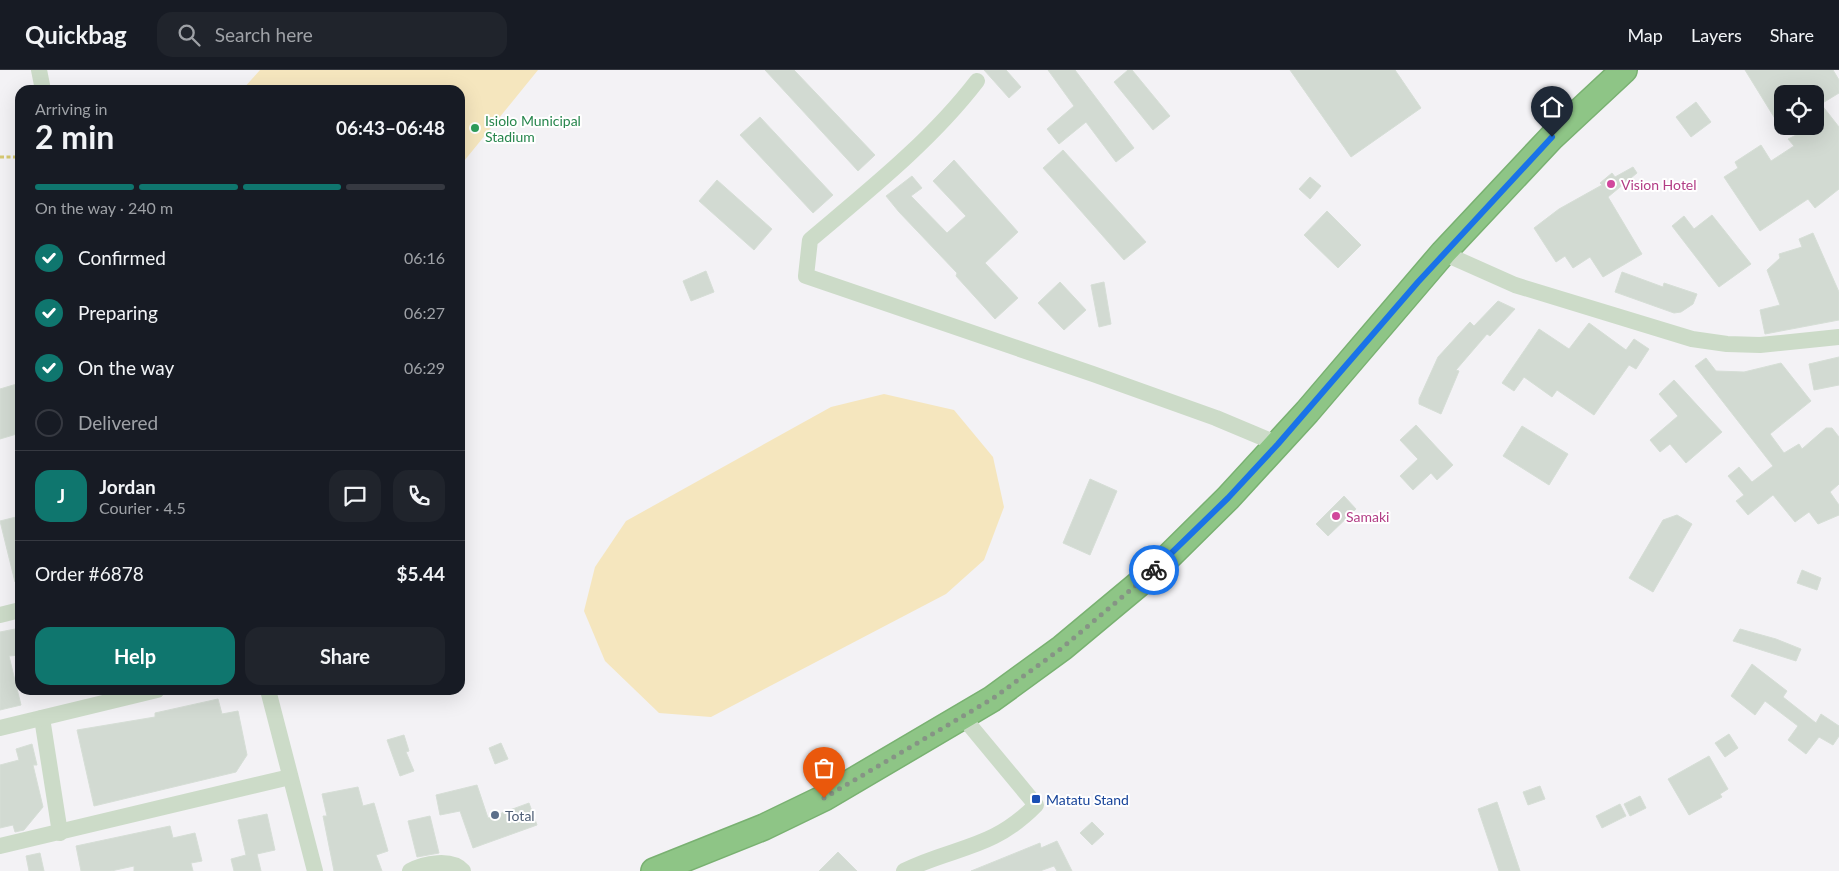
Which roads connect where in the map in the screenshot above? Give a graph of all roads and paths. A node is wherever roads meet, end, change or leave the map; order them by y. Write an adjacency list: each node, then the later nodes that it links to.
1 (39, 70): 4 (street)
2 (1624, 70): 7 (highway)
3 (977, 80): 9 (street)
4 (42, 85)
5 (0, 158): 6 (path)
6 (15, 158)
7 (1443, 253): 8 (street); 9 (highway)
8 (1839, 337)
9 (1278, 444): 14 (highway)
10 (15, 611): 11 (street)
11 (0, 615)
12 (136, 695): 15 (street)
13 (269, 695): 17 (street)
14 (963, 717): 23 (highway); 24 (street)
15 (42, 718): 16 (street); 18 (street)
16 (0, 728)
17 (290, 777): 18 (street); 20 (street)
18 (60, 833): 19 (street)
19 (0, 846)
20 (315, 871)
21 (410, 871): 22 (street)
22 (463, 871)
23 (654, 871)
24 (904, 871)

